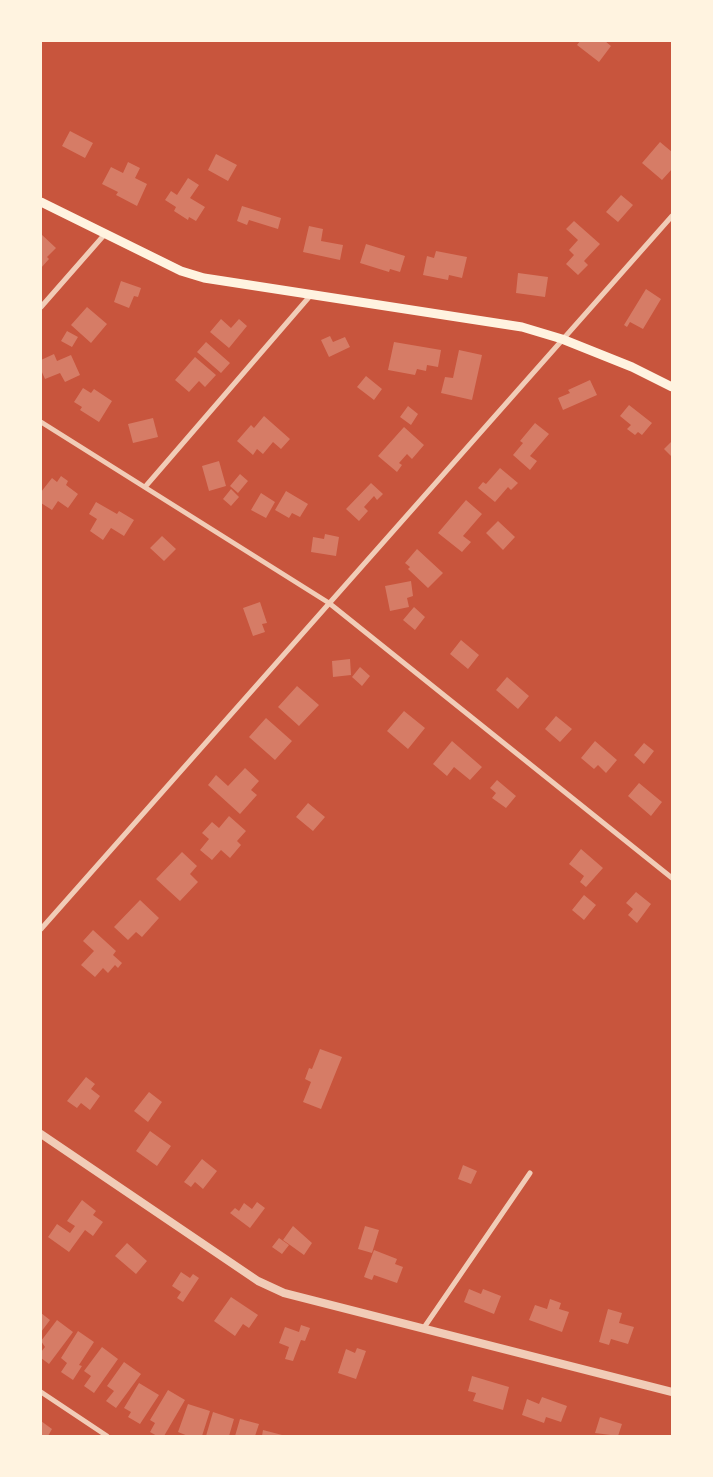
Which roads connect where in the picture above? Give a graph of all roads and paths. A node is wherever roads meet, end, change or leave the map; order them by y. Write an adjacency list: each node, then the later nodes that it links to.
1 (41, 202): 3 (main road)
2 (672, 216): 6 (street)
3 (105, 234): 4 (main road); 5 (street)
4 (310, 296): 6 (main road); 9 (street)
5 (41, 307)
6 (562, 339): 7 (main road); 10 (street)
7 (672, 387)
8 (41, 422): 9 (street)
9 (144, 487): 10 (street)
10 (329, 603): 11 (street); 12 (street)
11 (672, 878)
12 (41, 929)
13 (41, 1134): 15 (street)
14 (530, 1173): 15 (street)
15 (423, 1330): 17 (street)
16 (41, 1392): 18 (street)
17 (672, 1392)
18 (108, 1436)

